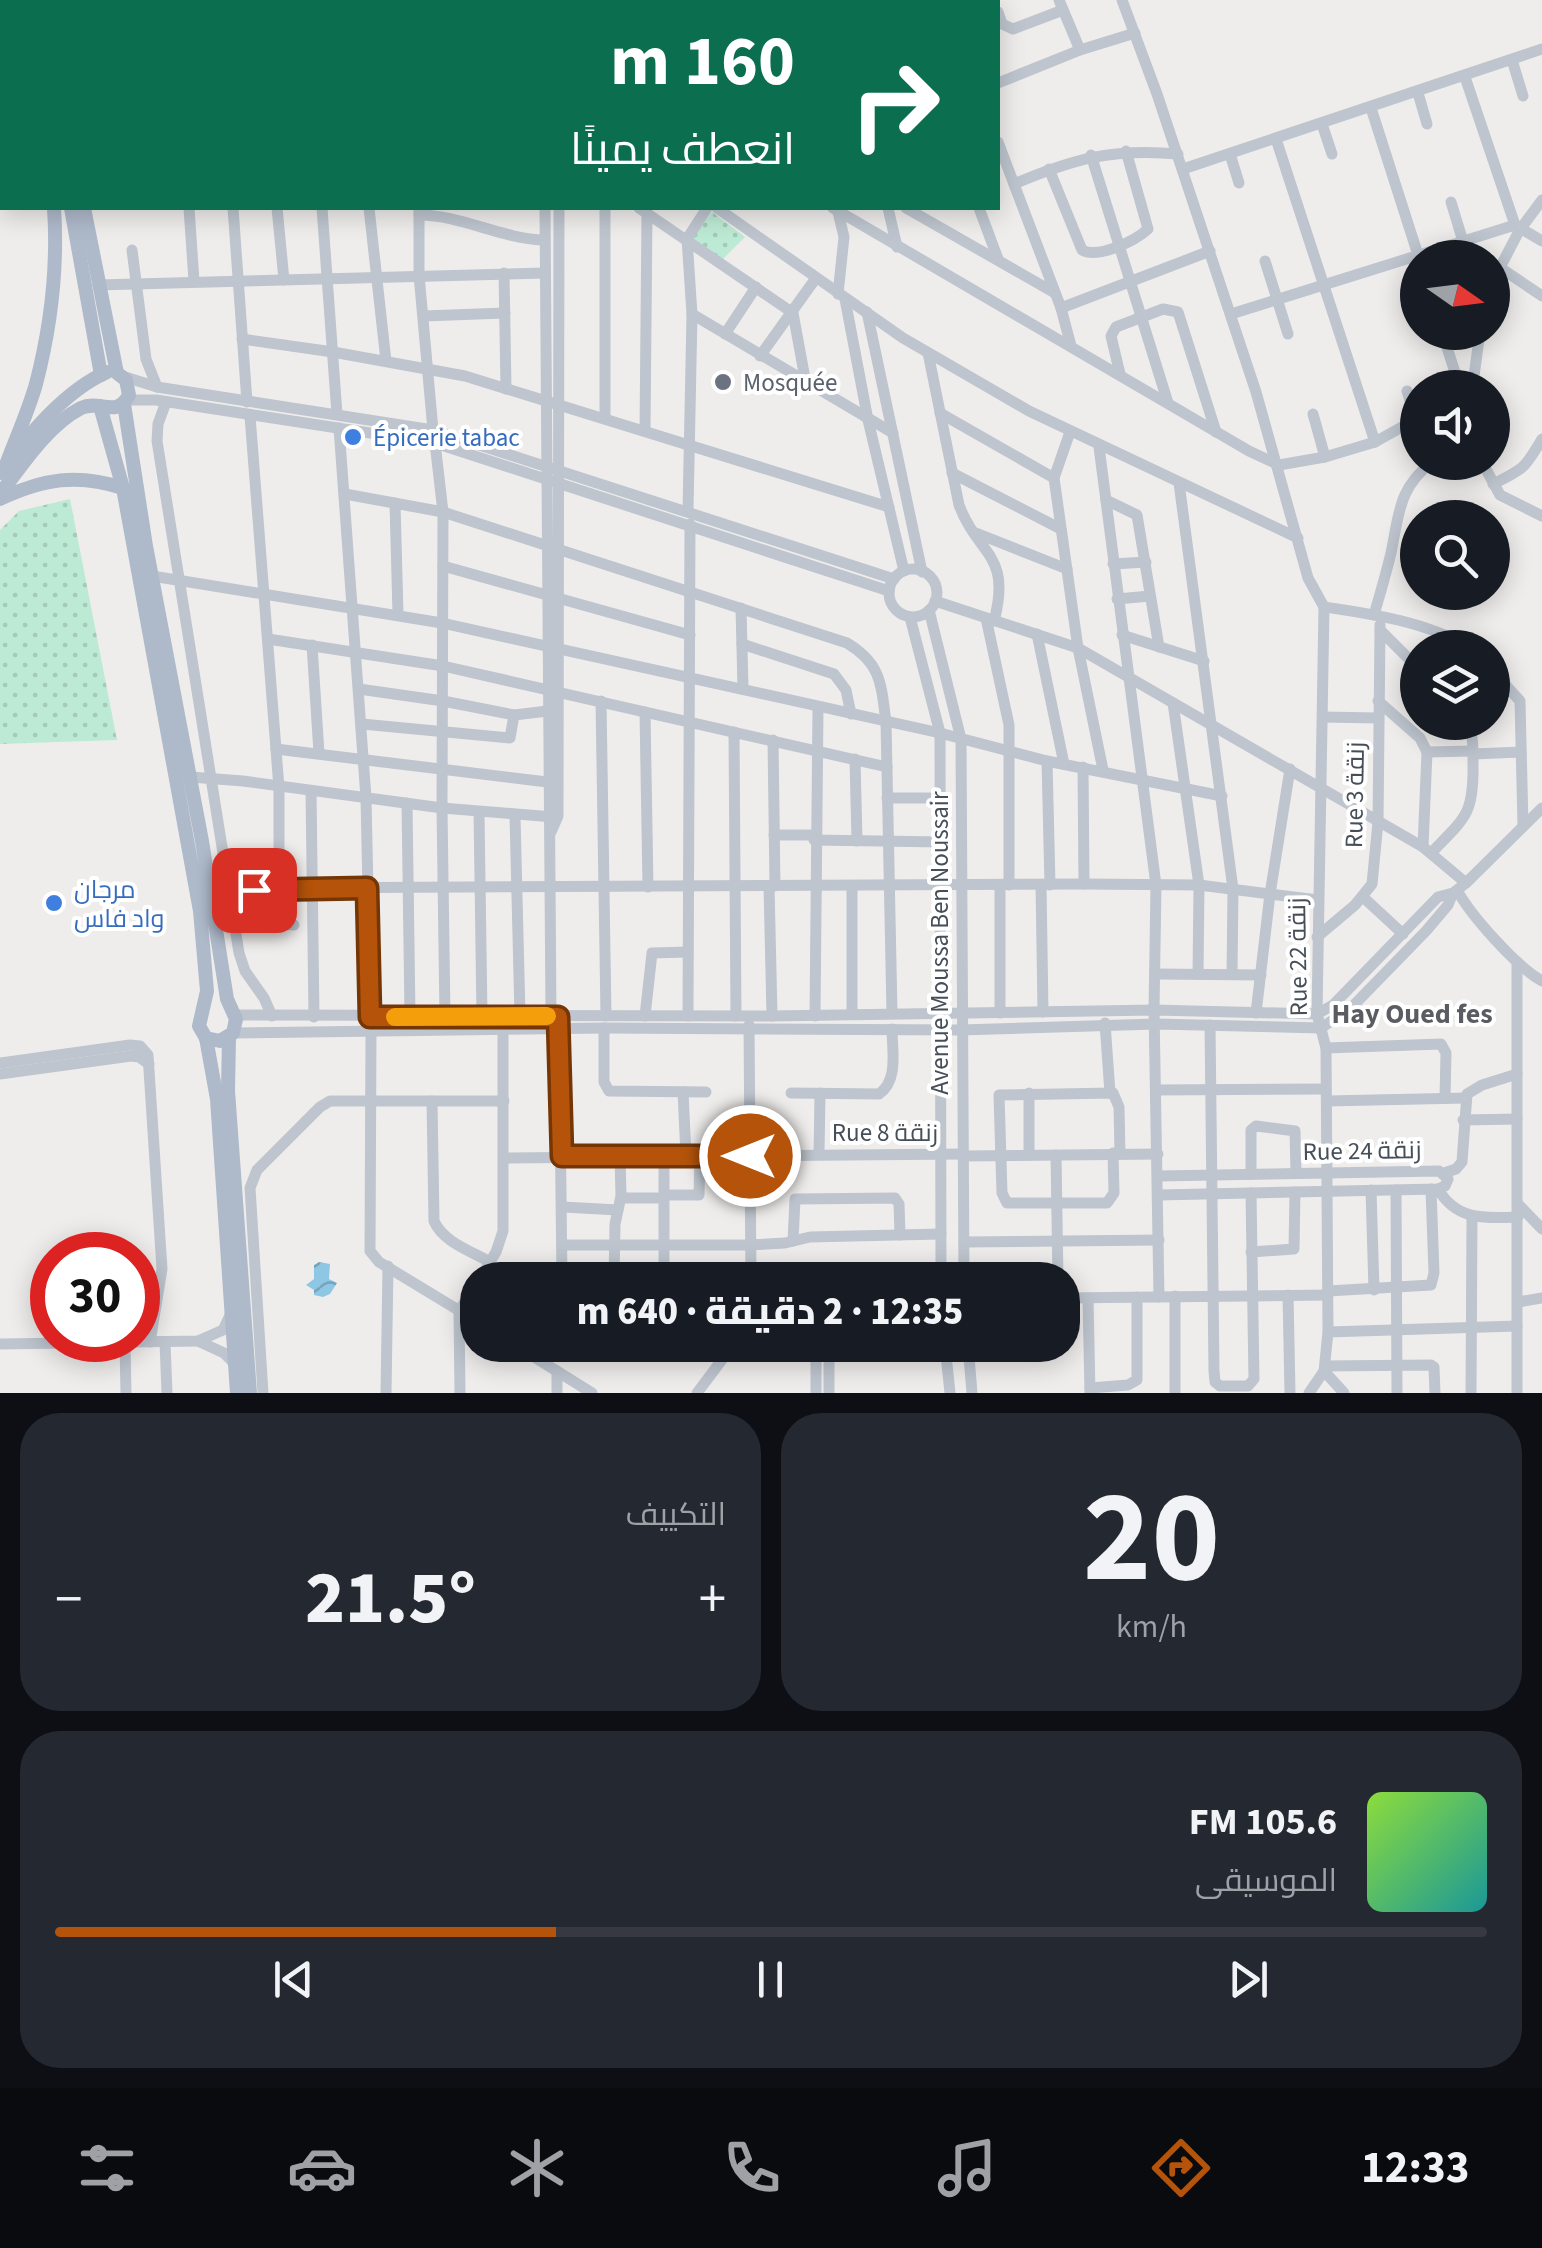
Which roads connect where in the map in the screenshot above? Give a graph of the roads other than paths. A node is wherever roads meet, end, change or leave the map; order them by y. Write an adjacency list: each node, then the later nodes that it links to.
1 (1122, 0): 4 (street)
2 (1061, 5): 3 (street); 6 (street)
3 (1000, 18)
4 (1135, 33): 6 (street); 18 (street)
5 (1542, 49): 7 (street)
6 (1080, 50): 9 (street)
7 (1512, 60): 8 (street); 11 (street)
8 (1465, 77): 10 (street); 48 (street)
9 (1000, 82)
10 (1418, 93): 12 (street); 14 (street)
11 (1523, 96)
12 (1371, 108): 13 (street); 51 (street)
13 (1322, 124): 15 (street); 20 (street)
14 (1428, 124)
15 (1276, 138): 19 (street); 76 (street)
16 (1000, 147): 25 (street)
17 (1126, 151): 18 (street); 21 (street); 56 (street)
18 (1178, 154): 23 (street)
19 (1230, 154): 23 (street); 24 (street)
20 (1332, 154)
21 (1091, 156): 22 (street); 56 (street)
22 (1049, 169): 25 (street); 56 (street)
23 (1183, 169): 59 (street)
24 (1240, 183)
25 (1014, 184): 78 (street)
26 (1542, 200): 48 (street)
27 (1451, 202): 52 (street)
28 (54, 210): 129 (main road)
29 (71, 210): 100 (main road)
30 (84, 210): 75 (main road)
31 (189, 210): 70 (street)
32 (232, 210): 71 (street)
33 (277, 210): 72 (street)
34 (322, 210): 69 (street)
35 (369, 210): 67 (street)
36 (546, 210): 50 (street)
37 (559, 210): 107 (street)
38 (606, 210): 114 (street)
39 (643, 210): 49 (street); 118 (street)
40 (706, 210): 49 (street)
41 (720, 210): 68 (street)
42 (837, 210): 80 (street)
43 (839, 210): 57 (street)
44 (888, 210): 57 (street)
45 (910, 210): 60 (street)
46 (980, 210): 60 (street)
47 (419, 211): 50 (street); 66 (street)
48 (1518, 226): 53 (street); 54 (street); 55 (street)
49 (687, 239): 77 (street); 86 (street)
50 (545, 240): 64 (street)
51 (1413, 240)
52 (1463, 240)
53 (1467, 240)
54 (1542, 241)
55 (1510, 243)
56 (1121, 244): 73 (street)
57 (897, 247): 93 (street)
58 (132, 250): 74 (street)
59 (1210, 251): 73 (street); 87 (street)
60 (998, 259): 78 (street)
61 (1265, 261): 81 (street)
62 (1400, 261): 76 (street)
63 (504, 273): 64 (street); 66 (street); 84 (street)
64 (544, 273): 107 (street)
65 (1510, 274): 79 (street)
66 (419, 275): 67 (street); 88 (street)
67 (374, 276): 69 (street); 97 (street)
68 (816, 278): 80 (street); 85 (street)
69 (327, 279): 72 (street); 94 (street)
70 (194, 280): 71 (street); 74 (street)
71 (238, 280): 72 (street); 92 (street)
72 (284, 280)
73 (1132, 281): 82 (street); 89 (street)
74 (136, 283): 75 (street); 102 (street)
75 (98, 285): 100 (main road)
76 (1323, 285): 81 (street); 124 (street)
77 (756, 286): 85 (street); 90 (street)
78 (1055, 293): 82 (street)
79 (1542, 296)
80 (842, 297): 83 (street); 115 (street)
81 (1277, 300): 87 (street); 91 (street)
82 (1061, 308): 93 (street)
83 (867, 312): 95 (street); 121 (street)
84 (505, 313): 88 (street); 103 (street)
85 (793, 313): 96 (street); 101 (street)
86 (692, 314): 90 (street); 126 (street)
87 (1231, 314): 128 (street)
88 (424, 316): 98 (street)
89 (1144, 318): 99 (street); 108 (street); 120 (street)
90 (725, 334): 96 (street)
91 (1288, 334)
92 (242, 340): 94 (street); 106 (street)
93 (1071, 346): 99 (street)
94 (333, 352): 97 (street); 111 (street)
95 (928, 353): 110 (street); 119 (street)
96 (760, 356): 101 (street)
97 (386, 361): 98 (street)
98 (430, 369): 103 (street); 122 (street)
99 (1120, 374): 108 (street)
100 (109, 376): 102 (street); 104 (main road); 109 (main road); 129 (main road)
101 (806, 384): 115 (street)
102 (157, 387): 106 (street)
103 (506, 389): 107 (street)
104 (125, 402): 105 (street); 109 (main road); 156 (main road)
105 (166, 402): 113 (street); 157 (street)
106 (247, 402): 111 (street)
107 (552, 402): 114 (street); 131 (street)
108 (1168, 403): 120 (street)
109 (99, 405): 137 (main road); 139 (main road)
110 (940, 413): 130 (street); 132 (street)
111 (337, 414): 122 (street)
112 (1313, 414): 127 (street)
113 (250, 416): 116 (street); 160 (street)
114 (606, 418): 118 (street)
115 (868, 420): 121 (street); 142 (street)
116 (339, 428): 122 (street); 138 (street)
117 (1400, 428): 124 (street)
118 (645, 431): 126 (street)
119 (1070, 432): 125 (street); 132 (street)
120 (1216, 432): 128 (street)
121 (894, 433): 155 (street)
122 (434, 436): 131 (street); 143 (street)
123 (1542, 439): 136 (street)
124 (1375, 442): 127 (street)
125 (1100, 447): 135 (street); 140 (street)
126 (692, 448): 142 (street); 145 (street)
127 (1325, 457): 128 (street)
128 (1278, 465): 148 (street)
129 (3, 469)
130 (952, 473): 146 (street); 147 (street)
131 (552, 474): 145 (street); 149 (street); 150 (street)
132 (1054, 478): 146 (street)
133 (1414, 480): 172 (street, Rue 3 زنقة)
134 (1491, 480): 136 (street)
135 (1179, 483): 148 (street); 186 (street)
136 (1493, 484): 144 (street)
137 (123, 488): 139 (main road); 296 (main road)
138 (345, 494): 141 (street); 168 (street)
139 (0, 497)
140 (1106, 500): 151 (street); 152 (street)
141 (395, 503): 143 (street); 169 (street)
142 (889, 506): 158 (street)
143 (443, 512): 149 (street); 153 (street)
144 (1542, 516)
145 (689, 517): 158 (street); 159 (street)
146 (1059, 528): 154 (street)
147 (976, 532): 154 (street); 171 (street)
148 (1298, 538): 166 (street)
149 (547, 546): 150 (street); 161 (street)
150 (560, 550): 159 (street); 163 (street)
151 (1146, 562): 152 (street); 162 (street)
152 (1113, 564): 164 (street)
153 (443, 566): 161 (street); 173 (street)
154 (1068, 569): 184 (street)
155 (922, 572): 158 (street); 165 (street)
156 (152, 576): 157 (street); 231 (main road)
157 (178, 581): 160 (street); 232 (street)
158 (896, 581): 170 (street)
159 (690, 590): 167 (street); 177 (street)
160 (263, 595): 168 (street); 178 (street)
161 (546, 595): 163 (street); 183 (street)
162 (1150, 596): 164 (street); 182 (street)
163 (560, 598): 177 (street); 183 (street)
164 (1117, 599): 176 (street)
165 (932, 606): 170 (street); 171 (street); 212 (street, Avenue Moussa Ben Noussair)
166 (1324, 607): 172 (street); 203 (street, Rue 22 زنقة)
167 (740, 608): 179 (street); 206 (street)
168 (354, 609): 169 (street); 185 (street)
169 (398, 614): 173 (street)
170 (910, 617): 211 (street, Avenue Moussa Ben Noussair)
171 (990, 620): 175 (street); 217 (street)
172 (1378, 620): 174 (street); 181 (street); 195 (street, Rue 3 زنقة)
173 (442, 623): 183 (street); 187 (street)
174 (1419, 630)
175 (1037, 634): 184 (street); 225 (street)
176 (1122, 635): 182 (street); 189 (street)
177 (690, 636): 188 (street)
178 (268, 639): 180 (street); 215 (street)
179 (742, 644): 191 (street); 201 (street)
180 (312, 645): 185 (street); 221 (street)
181 (1400, 646)
182 (1159, 647): 186 (street)
183 (553, 648): 188 (street); 193 (street)
184 (1078, 648): 189 (street); 230 (street)
185 (356, 652): 187 (street); 190 (street)
186 (1204, 661): 208 (street)
187 (442, 666): 193 (street); 194 (street)
188 (690, 678): 191 (street); 205 (street)
189 (1130, 678): 197 (street); 233 (street)
190 (359, 689): 194 (street); 207 (street)
191 (743, 689): 198 (street)
192 (1510, 690): 220 (street)
193 (553, 692): 196 (street); 199 (street); 248 (street)
194 (443, 700): 202 (street); 209 (street)
195 (1378, 700): 204 (street, Rue 3 زنقة); 218 (street)
196 (600, 701): 200 (street); 270 (street)
197 (1173, 703): 208 (street); 237 (street)
198 (818, 708): 201 (street); 216 (street)
199 (548, 712): 202 (street); 234 (street)
200 (645, 712): 205 (street); 271 (street)
201 (851, 714): 206 (street)
202 (514, 715): 209 (street)
203 (1323, 717): 204 (street); 235 (street, Rue 22 زنقة)
204 (1378, 718): 249 (street, Rue 3 زنقة)
205 (689, 722): 210 (street); 272 (street)
206 (886, 722): 211 (street); 227 (street)
207 (362, 724): 209 (street); 222 (street)
208 (1213, 725): 229 (street); 239 (street)
209 (444, 731): 228 (street)
210 (734, 732): 213 (street); 262 (street)
211 (940, 733): 212 (street); 242 (street, Avenue Moussa Ben Noussair)
212 (960, 739): 217 (street); 268 (street, Avenue Moussa Ben Noussair)
213 (773, 740): 216 (street); 251 (street)
214 (1472, 740): 219 (street)
215 (276, 749): 221 (street); 236 (street)
216 (816, 749): 223 (street); 252 (street)
217 (1011, 752): 224 (street); 258 (street)
218 (1427, 752): 219 (street); 256 (street)
219 (1474, 752): 220 (street); 256 (street)
220 (1520, 752): 250 (street)
221 (320, 753): 222 (street)
222 (364, 758): 228 (street); 240 (street)
223 (855, 760): 227 (street); 253 (street)
224 (1046, 761): 225 (street); 259 (street)
225 (1064, 764): 226 (street)
226 (1083, 767): 230 (street); 257 (street)
227 (887, 768): 241 (street)
228 (443, 769): 234 (street); 244 (street)
229 (1290, 769): 235 (street); 283 (street)
230 (1103, 770): 233 (street)
231 (190, 777): 232 (street); 299 (main road)
232 (210, 778): 236 (street); 282 (street)
233 (1143, 781): 237 (street); 260 (street)
234 (548, 782): 248 (street)
235 (1322, 787): 249 (street); 285 (street, Rue 22 زنقة)
236 (279, 788): 238 (street); 273 (street)
237 (1184, 789): 239 (street); 261 (street)
238 (311, 792): 240 (street); 274 (street)
239 (1222, 796): 280 (street)
240 (366, 798): 243 (street); 275 (street)
241 (887, 798): 242 (street); 254 (street)
242 (941, 798): 255 (street, Avenue Moussa Ben Noussair)
243 (407, 803): 244 (street); 278 (street)
244 (442, 808): 246 (street); 279 (street)
245 (1542, 808): 250 (street)
246 (479, 812): 247 (street); 276 (street)
247 (515, 816): 248 (street); 277 (street)
248 (553, 817): 269 (street)
249 (1378, 822): 256 (street); 284 (street, Rue 3 زنقة)
250 (1523, 826): 281 (street)
251 (774, 836): 252 (street); 263 (street)
252 (814, 837): 253 (street); 264 (street)
253 (857, 841): 254 (street)
254 (888, 841): 255 (street); 266 (street)
255 (942, 842): 267 (street, Avenue Moussa Ben Noussair)
256 (1427, 850): 281 (street)
257 (1084, 884): 259 (street); 260 (street)
258 (1004, 885): 259 (street); 268 (street); 304 (street)
259 (1045, 885): 301 (street)
260 (1156, 885): 261 (street); 291 (street)
261 (1199, 885): 280 (street); 292 (street)
262 (734, 886): 263 (street); 272 (street); 319 (street)
263 (772, 886): 264 (street); 314 (street)
264 (814, 886): 265 (street); 315 (street)
265 (852, 886): 266 (street); 306 (street)
266 (889, 886): 267 (street); 302 (street)
267 (942, 886): 268 (street); 300 (street, Avenue Moussa Ben Noussair)
268 (960, 886): 303 (street, Avenue Moussa Ben Noussair)
269 (551, 887): 270 (street); 277 (street); 320 (street)
270 (604, 887): 271 (street); 321 (street)
271 (648, 887): 272 (street)
272 (687, 887): 289 (street)
273 (280, 888): 274 (street); 282 (street); 286 (street)
274 (314, 888): 275 (street); 316 (street)
275 (367, 888): 278 (street); 322 (street)
276 (481, 888): 277 (street); 279 (street); 310 (street)
277 (518, 888): 311 (street)
278 (408, 889): 279 (street); 317 (street)
279 (445, 889): 309 (street)
280 (1233, 889): 283 (street); 293 (street)
281 (1458, 889): 287 (street); 290 (street); 326 (street)
282 (228, 892): 308 (street)
283 (1270, 894): 285 (street); 294 (street)
284 (1363, 897): 287 (street); 288 (street)
285 (1318, 900): 288 (street, Rue 22 زنقة)
286 (294, 925)
287 (1403, 934): 307 (street)
288 (1317, 938): 307 (street, Rue 22 زنقة)
289 (688, 952): 312 (street); 313 (street)
290 (1517, 962): 295 (street); 337 (street)
291 (1156, 974): 292 (street); 298 (street)
292 (1198, 974): 293 (street)
293 (1232, 974): 294 (street)
294 (1261, 975): 305 (street)
295 (1542, 981)
296 (205, 1008): 299 (main road); 332 (main road)
297 (1105, 1010): 298 (street); 301 (street); 325 (street)
298 (1154, 1010): 305 (street); 323 (street)
299 (232, 1011): 308 (street); 331 (main road)
300 (941, 1012): 302 (street); 303 (street); 328 (street, Avenue Moussa Ben Noussair)
301 (1043, 1012): 304 (street)
302 (892, 1013): 306 (street)
303 (960, 1013): 304 (street); 329 (street, Avenue Moussa Ben Noussair)
304 (1000, 1013)
305 (1256, 1013): 307 (street)
306 (852, 1014): 315 (street)
307 (1317, 1014): 326 (street, Rue 22 زنقة)
308 (272, 1016): 316 (street)
309 (445, 1016): 310 (street); 317 (street)
310 (482, 1016): 318 (street)
311 (520, 1016): 318 (street); 320 (street)
312 (646, 1016): 313 (street); 321 (street)
313 (688, 1016): 319 (street)
314 (772, 1016): 315 (street); 319 (street)
315 (815, 1016)
316 (314, 1017): 322 (street)
317 (410, 1017): 322 (street)
318 (503, 1017): 330 (street)
319 (744, 1020): 321 (street); 327 (street); 365 (street)
320 (556, 1021): 321 (street); 330 (street); 361 (street)
321 (610, 1022): 340 (street)
322 (370, 1023): 330 (street); 331 (street); 349 (street)
323 (1156, 1024): 324 (street); 325 (street); 339 (street)
324 (1210, 1025): 326 (street); 338 (street)
325 (1106, 1026): 329 (street); 344 (street)
326 (1321, 1028): 333 (street, Rue 22 زنقة)
327 (892, 1029): 328 (street); 345 (street)
328 (942, 1029): 329 (street); 356 (street, Avenue Moussa Ben Noussair)
329 (961, 1030): 358 (street, Avenue Moussa Ben Noussair)
330 (503, 1031): 350 (street)
331 (231, 1035): 332 (main road); 452 (main road)
332 (206, 1038): 425 (main road)
333 (1326, 1048): 346 (street, Rue 22 زنقة); 347 (street)
334 (0, 1063): 335 (street)
335 (149, 1064): 336 (street); 389 (street)
336 (0, 1074)
337 (1517, 1074): 348 (street); 352 (street)
338 (1212, 1089): 339 (street); 346 (street); 372 (street)
339 (1157, 1090): 357 (street)
340 (683, 1092): 341 (street); 364 (street)
341 (706, 1092)
342 (791, 1093): 345 (street)
343 (1029, 1093): 344 (street); 359 (street); 366 (street)
344 (1111, 1093): 354 (street)
345 (820, 1094): 355 (street)
346 (1326, 1095): 347 (street); 369 (street, Rue 22 زنقة)
347 (1445, 1098): 348 (street)
348 (1466, 1098): 353 (street)
349 (370, 1100): 351 (street); 410 (street); 453 (street)
350 (504, 1101): 351 (street); 367 (street)
351 (432, 1102): 402 (street)
352 (1517, 1119): 353 (street); 386 (street)
353 (1463, 1120): 368 (street)
354 (1116, 1153): 357 (street, Rue 8 زنقة); 360 (street, Rue 8 زنقة); 384 (street)
355 (819, 1154): 356 (street, Rue 8 زنقة); 365 (street, Rue 8 زنقة)
356 (940, 1154): 358 (street, Rue 8 زنقة); 390 (street, Avenue Moussa Ben Noussair)
357 (1158, 1154): 373 (street)
358 (964, 1155): 366 (street, Rue 8 زنقة); 396 (street, Avenue Moussa Ben Noussair)
359 (1029, 1155): 360 (street, Rue 8 زنقة); 366 (street, Rue 8 زنقة)
360 (1056, 1155): 384 (street)
361 (562, 1156): 362 (street, Rue 8 زنقة); 367 (street, Rue 8 زنقة); 385 (street)
362 (620, 1156): 363 (street, Rue 8 زنقة); 383 (street)
363 (664, 1156): 364 (street, Rue 8 زنقة); 382 (street)
364 (693, 1156): 365 (street, Rue 8 زنقة); 382 (street)
365 (750, 1156): 400 (street)
366 (1001, 1156): 384 (street)
367 (504, 1158): 402 (street)
368 (1444, 1172): 369 (street, Rue 24 زنقة); 374 (street, Rue 24 زنقة)
369 (1326, 1173): 371 (street, Rue 24 زنقة); 377 (street, Rue 22 زنقة)
370 (1251, 1174): 371 (street, Rue 24 زنقة); 371 (street); 372 (street, Rue 24 زنقة)
371 (1296, 1174)
372 (1212, 1175): 373 (street, Rue 24 زنقة); 380 (street)
373 (1159, 1176): 381 (street)
374 (1435, 1189): 376 (street, Rue 24 زنقة); 387 (street); 412 (street)
375 (1371, 1190): 376 (street, Rue 24 زنقة); 377 (street, Rue 24 زنقة); 413 (street)
376 (1396, 1190): 412 (street)
377 (1326, 1191): 378 (street, Rue 24 زنقة); 414 (street, Rue 22 زنقة)
378 (1295, 1192): 379 (street, Rue 24 زنقة); 401 (street)
379 (1250, 1193): 380 (street, Rue 24 زنقة); 401 (street)
380 (1212, 1194): 381 (street, Rue 24 زنقة); 417 (street)
381 (1159, 1195): 393 (street)
382 (664, 1196): 383 (street); 397 (street)
383 (620, 1204): 385 (street); 398 (street)
384 (1058, 1204): 395 (street)
385 (563, 1207): 399 (street)
386 (1518, 1211): 387 (street); 388 (street); 424 (street)
387 (1472, 1218): 428 (street)
388 (1542, 1229)
389 (160, 1232)
390 (941, 1234): 391 (street); 407 (street, Avenue Moussa Ben Noussair)
391 (900, 1235): 394 (street); 394 (street)
392 (160, 1237): 411 (street)
393 (1159, 1240): 395 (street); 420 (street)
394 (792, 1241): 400 (street)
395 (1058, 1241): 396 (street); 409 (street)
396 (964, 1242): 408 (street, Avenue Moussa Ben Noussair)
397 (664, 1244): 398 (street); 400 (street); 405 (street)
398 (616, 1245): 399 (street); 404 (street)
399 (564, 1246): 403 (street)
400 (750, 1246): 406 (street)
401 (1251, 1252): 418 (street)
402 (490, 1262)
403 (563, 1262)
404 (616, 1262)
405 (664, 1262)
406 (750, 1262)
407 (941, 1262)
408 (964, 1262)
409 (1058, 1262)
410 (388, 1266): 426 (street); 454 (street)
411 (160, 1281)
412 (1398, 1287): 413 (street); 429 (street)
413 (1374, 1290): 414 (street)
414 (1328, 1293): 415 (street); 430 (street, Rue 22 زنقة)
415 (1288, 1295): 418 (street); 464 (street)
416 (1175, 1296): 417 (street); 420 (street); 463 (street)
417 (1211, 1296): 418 (street); 447 (street)
418 (1252, 1296): 447 (street)
419 (1137, 1297): 420 (street); 422 (street); 448 (street)
420 (1159, 1297)
421 (1080, 1298): 422 (street)
422 (1088, 1298): 448 (street)
423 (1542, 1298): 424 (street)
424 (1518, 1302): 427 (street)
425 (232, 1309): 431 (street); 443 (main road)
426 (459, 1310): 455 (street)
427 (1518, 1326): 428 (street); 470 (street)
428 (1471, 1327): 429 (street); 469 (street)
429 (1397, 1328): 430 (street); 444 (street)
430 (1328, 1332): 445 (street, Rue 22 زنقة)
431 (198, 1341): 433 (street); 443 (street)
432 (160, 1342): 433 (street)
433 (165, 1342): 450 (street)
434 (0, 1344): 435 (street)
435 (30, 1344)
436 (125, 1362): 449 (street)
437 (544, 1362): 446 (street)
438 (720, 1362): 458 (street)
439 (816, 1362): 459 (street)
440 (829, 1362): 460 (street)
441 (947, 1362): 461 (street)
442 (969, 1362): 462 (street)
443 (235, 1364): 451 (main road)
444 (1397, 1366): 445 (street); 467 (street); 468 (street)
445 (1325, 1369): 465 (street); 466 (street)
446 (557, 1370): 456 (street); 457 (street)
447 (1233, 1389)
448 (1090, 1390)
449 (126, 1393)
450 (167, 1393)
451 (237, 1393)
452 (250, 1393)
453 (263, 1393)
454 (386, 1393)
455 (460, 1393)
456 (557, 1393)
457 (592, 1393)
458 (697, 1393)
459 (816, 1393)
460 (829, 1393)
461 (950, 1393)
462 (972, 1393)
463 (1175, 1393)
464 (1290, 1393)
465 (1309, 1393)
466 (1344, 1393)
467 (1396, 1393)
468 (1435, 1393)
469 (1471, 1393)
470 (1517, 1393)

